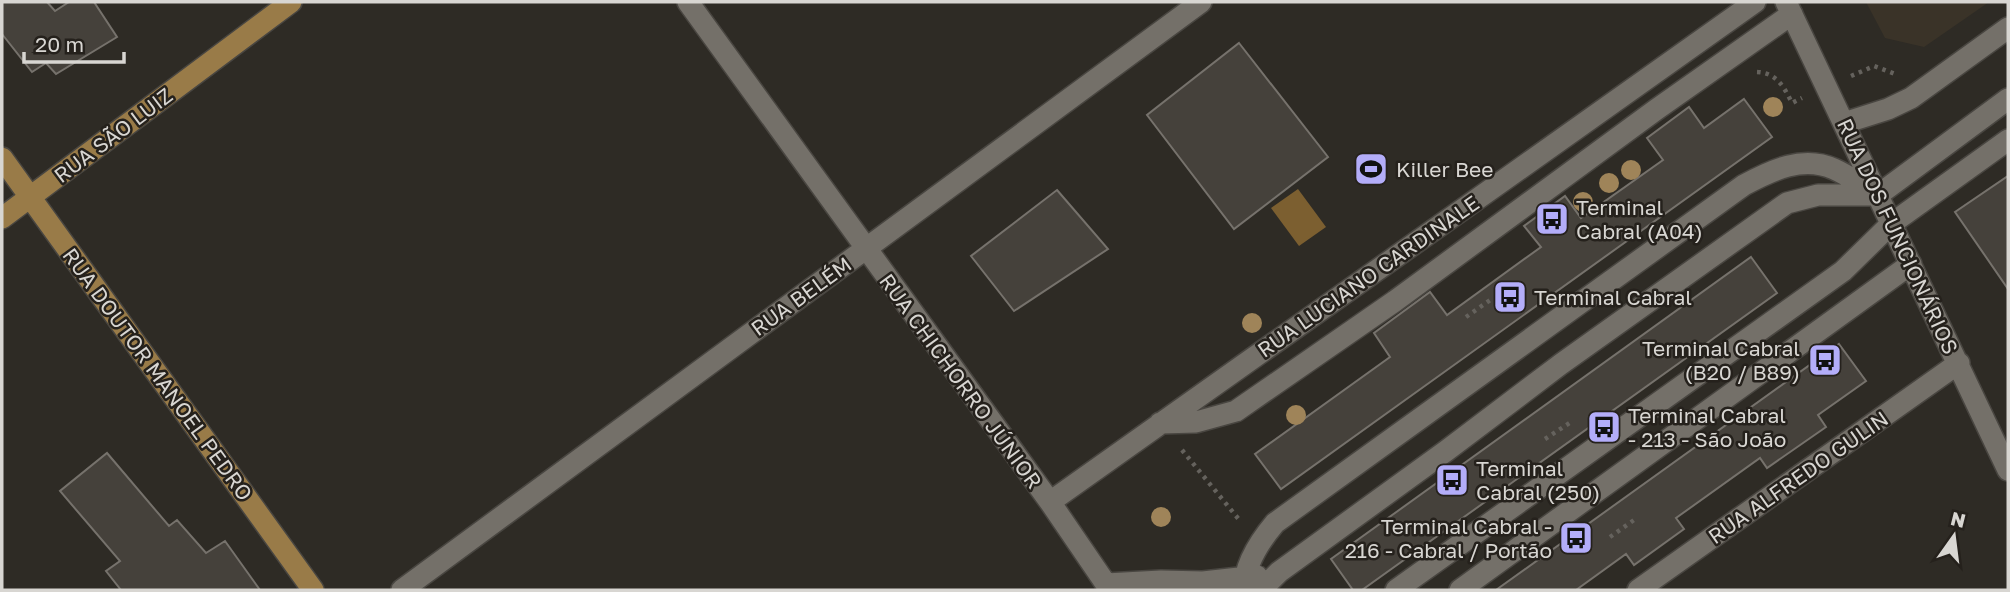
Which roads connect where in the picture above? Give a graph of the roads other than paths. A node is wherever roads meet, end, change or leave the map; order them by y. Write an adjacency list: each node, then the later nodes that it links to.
1 (292, 2): 12 (main road, RUA SÃO LUIZ)
2 (688, 2): 15 (street, RUA CHICHORRO JÚNIOR)
3 (1201, 2): 15 (street, RUA BELÉM)
4 (1755, 2): 18 (street, RUA LUCIANO CARDINALE)
5 (1789, 8): 8 (street, RUA DOS FUNCIONÁRIOS); 18 (street)
6 (2008, 28): 8 (street)
7 (2008, 99): 11 (street)
8 (1844, 123): 11 (street, RUA DOS FUNCIONÁRIOS)
9 (2008, 140): 14 (street)
10 (2, 158): 12 (main road, RUA DOUTOR MANOEL PEDRO)
11 (1878, 195): 14 (street, RUA DOS FUNCIONÁRIOS); 21 (street); 21 (street)
12 (30, 197): 13 (main road, RUA SÃO LUIZ); 23 (main road, RUA DOUTOR MANOEL PEDRO)
13 (2, 218)
14 (1891, 224): 16 (street, RUA DOS FUNCIONÁRIOS); 25 (street)
15 (865, 249): 20 (street, RUA CHICHORRO JÚNIOR); 24 (street, RUA BELÉM)
16 (1911, 264): 17 (street, RUA DOS FUNCIONÁRIOS); 26 (street)
17 (1959, 363): 19 (street, RUA DOS FUNCIONÁRIOS); 27 (street, RUA ALFREDO GULIN)
18 (1160, 423): 20 (street, RUA LUCIANO CARDINALE)
19 (2007, 463)
20 (1050, 502): 22 (street, RUA CHICHORRO JÚNIOR)
21 (1249, 586): 22 (street)
22 (1108, 587)
23 (313, 590)
24 (402, 590)
25 (1396, 590)
26 (1460, 590)
27 (1638, 590)

